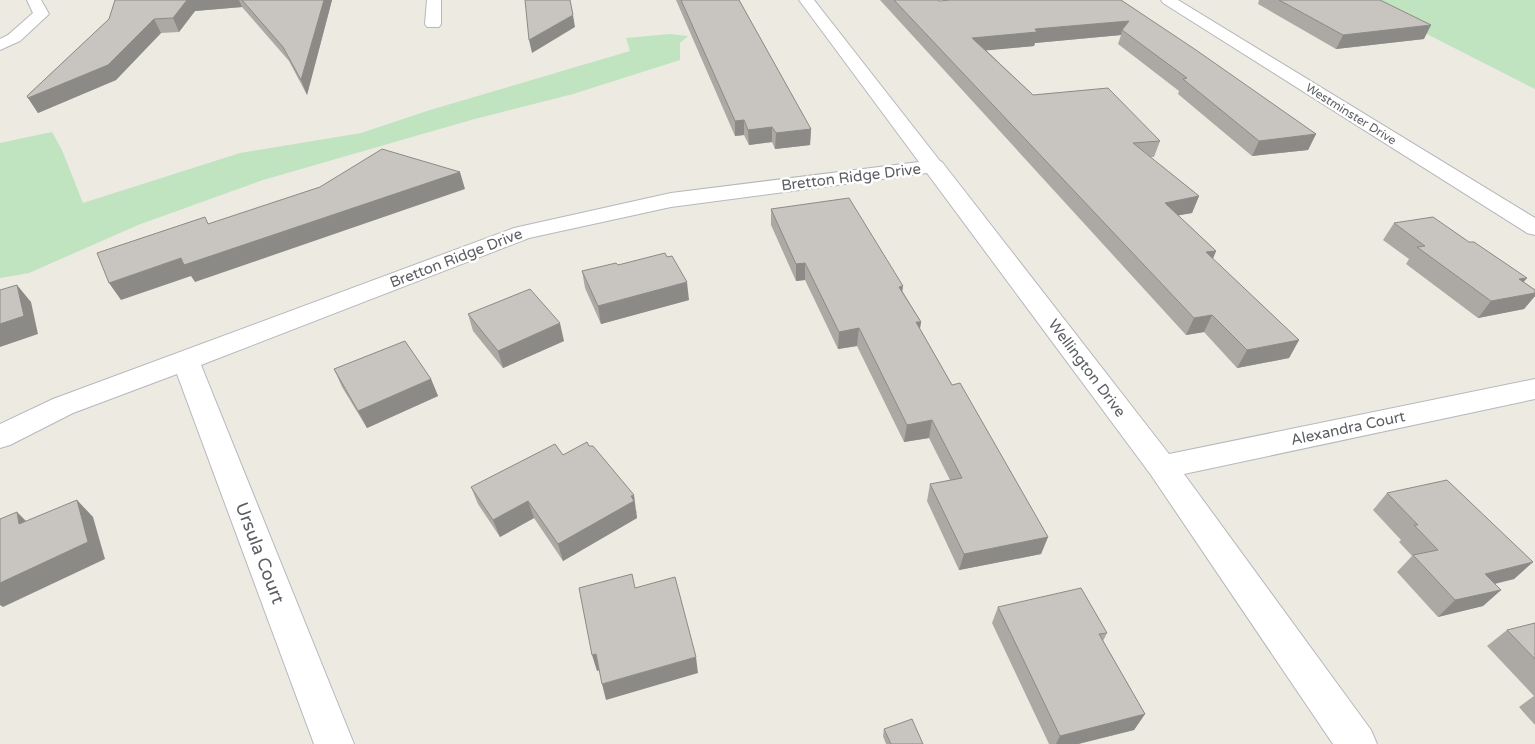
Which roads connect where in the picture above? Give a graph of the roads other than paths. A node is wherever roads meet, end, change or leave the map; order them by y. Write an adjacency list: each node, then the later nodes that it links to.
1 (34, 0): 6 (street)
2 (434, 0): 5 (street)
3 (806, 0): 7 (street, Wellington Drive)
4 (1168, 0): 8 (street, Westminster Drive)
5 (433, 24)
6 (0, 46)
7 (934, 166): 9 (street, Bretton Ridge Drive); 12 (street, Wellington Drive)
8 (1535, 228)
9 (186, 361): 11 (street, Bretton Ridge Drive); 13 (street, Ursula Court)
10 (1535, 389): 12 (street, Alexandra Court)
11 (0, 437)
12 (1162, 467): 14 (street, Wellington Drive)
13 (334, 744)
14 (1357, 744)

